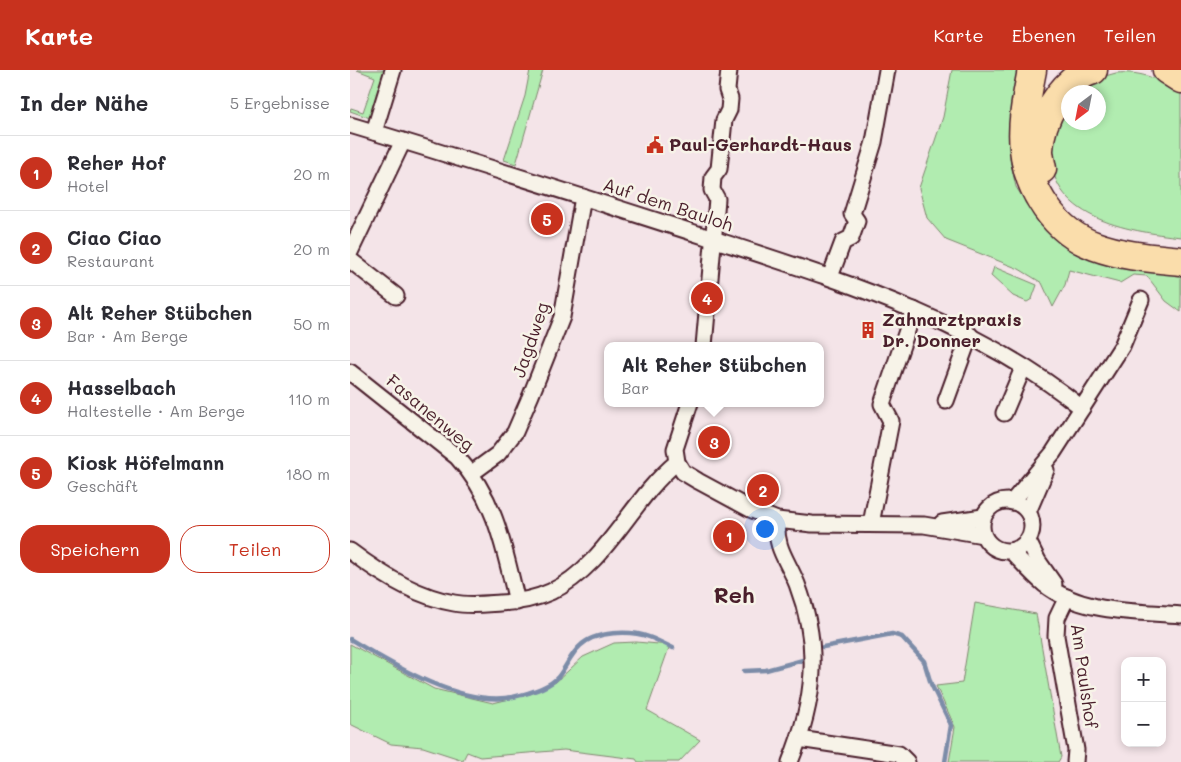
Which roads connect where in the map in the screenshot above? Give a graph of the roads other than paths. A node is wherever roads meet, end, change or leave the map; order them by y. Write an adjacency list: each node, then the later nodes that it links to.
1 (393, 70): 9 (street)
2 (729, 70): 12 (street)
3 (887, 70): 17 (street)
4 (1032, 70): 16 (highway)
5 (1093, 70): 13 (highway)
6 (1167, 70): 7 (highway)
7 (1181, 79)
8 (350, 125): 9 (street, Auf dem Bauloh)
9 (374, 132): 10 (street, Auf dem Bauloh)
10 (403, 141): 11 (street, Auf dem Bauloh); 14 (street)
11 (583, 197): 12 (street, Auf dem Bauloh); 31 (street, Jagdweg)
12 (713, 239): 17 (street, Auf dem Bauloh); 22 (street)
13 (1181, 248)
14 (350, 252)
15 (350, 260): 18 (street)
16 (1181, 261)
17 (830, 277): 20 (street, Auf dem Bauloh)
18 (396, 296)
19 (1141, 300): 27 (street)
20 (914, 310): 21 (street, Auf dem Bauloh); 36 (street)
21 (970, 335): 23 (street, Auf dem Bauloh); 25 (street)
22 (704, 342)
23 (1023, 368): 27 (street, Auf dem Bauloh); 28 (street)
24 (350, 372): 31 (street, Fasanenweg)
25 (946, 401)
26 (689, 407): 30 (street)
27 (1082, 408): 29 (street)
28 (1004, 413)
29 (1053, 454): 32 (street); 33 (street)
30 (677, 462): 35 (street); 43 (street)
31 (472, 473): 43 (street, Fasanenweg)
32 (1012, 502): 33 (street); 34 (street)
33 (1028, 512): 39 (street)
34 (983, 517): 37 (street); 38 (street)
35 (777, 520): 36 (street); 45 (street)
36 (871, 524): 37 (street)
37 (924, 525): 38 (street)
38 (983, 535): 41 (street)
39 (1028, 541): 41 (street); 42 (street)
40 (350, 551): 43 (street)
41 (1011, 551): 42 (street)
42 (1064, 595): 44 (street); 48 (street, Am Paulshof)
43 (517, 602)
44 (1181, 615)
45 (799, 739): 46 (street); 47 (street)
46 (790, 762)
47 (907, 762)
48 (1074, 762)

